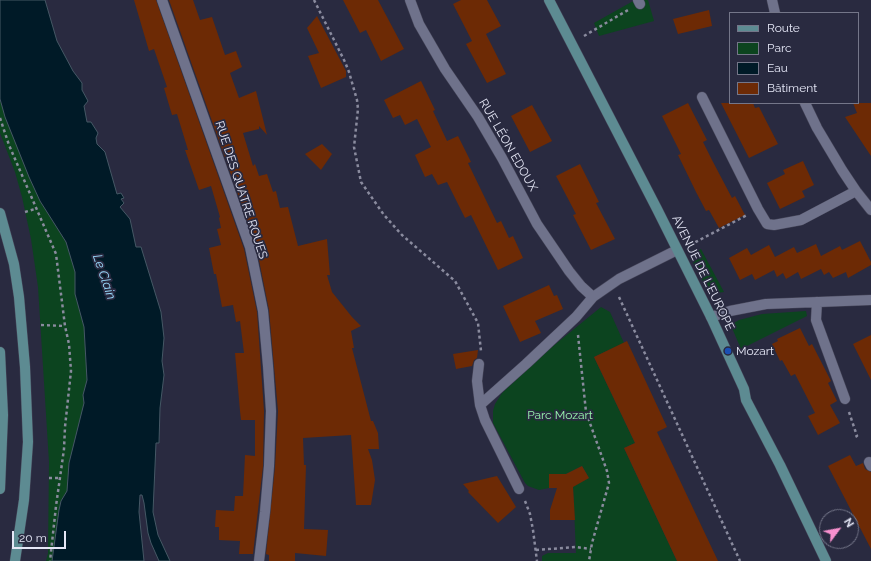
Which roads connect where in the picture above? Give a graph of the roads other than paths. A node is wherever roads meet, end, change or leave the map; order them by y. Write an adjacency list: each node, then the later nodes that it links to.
1 (162, 0): 23 (street, RUE DES QUATRE ROUES)
2 (410, 0): 12 (street, RUE LÉON EDOUX)
3 (549, 0): 11 (main road, AVENUE DE L'EUROPE)
4 (772, 0): 5 (street)
5 (775, 12)
6 (702, 97): 8 (street)
7 (805, 104): 8 (street)
8 (856, 191): 9 (street)
9 (871, 210)
10 (0, 213): 22 (main road)
11 (677, 250): 12 (street); 15 (main road, AVENUE DE L'EUROPE)
12 (593, 297): 19 (street)
13 (871, 300): 14 (street)
14 (817, 302): 15 (street); 18 (street)
15 (711, 317): 24 (main road, AVENUE DE L'EUROPE)
16 (0, 352): 20 (main road)
17 (479, 364): 19 (street)
18 (845, 399)
19 (480, 406): 21 (street)
20 (0, 489)
21 (519, 489)
22 (15, 561)
23 (259, 561)
24 (826, 561)

